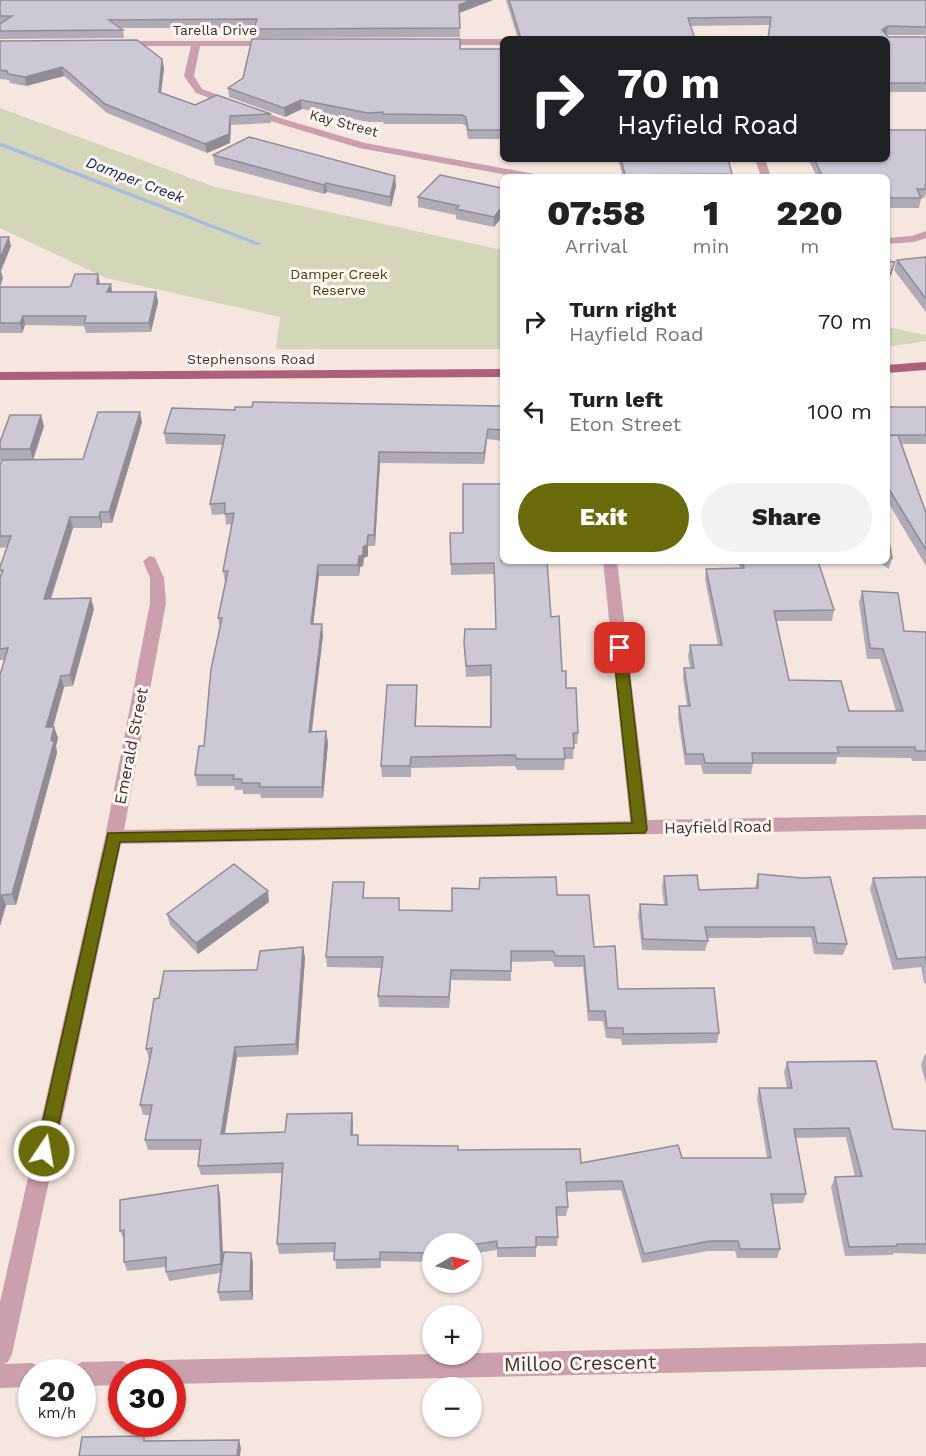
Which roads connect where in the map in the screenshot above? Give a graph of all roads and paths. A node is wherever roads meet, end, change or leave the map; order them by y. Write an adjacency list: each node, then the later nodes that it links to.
1 (432, 42): 2 (street)
2 (500, 42)
3 (290, 43): 5 (street, Tarella Drive)
4 (104, 44): 5 (street, Tarella Drive)
5 (196, 44): 6 (street, Kay Street)
6 (518, 174)
7 (926, 234): 8 (street)
8 (890, 241)
9 (926, 366): 10 (main road)
10 (890, 369)
11 (500, 373): 12 (main road, Stephensons Road)
12 (0, 376)
13 (150, 561): 17 (street, Emerald Street)
14 (610, 564): 16 (street)
15 (926, 822): 16 (street, Hayfield Road)
16 (640, 829): 17 (street, Hayfield Road)
17 (114, 837): 18 (street, Emerald Street)
18 (0, 1354)
19 (926, 1355): 20 (street, Milloo Crescent)
20 (186, 1371)
21 (0, 1376): 22 (street)
22 (18, 1376)

